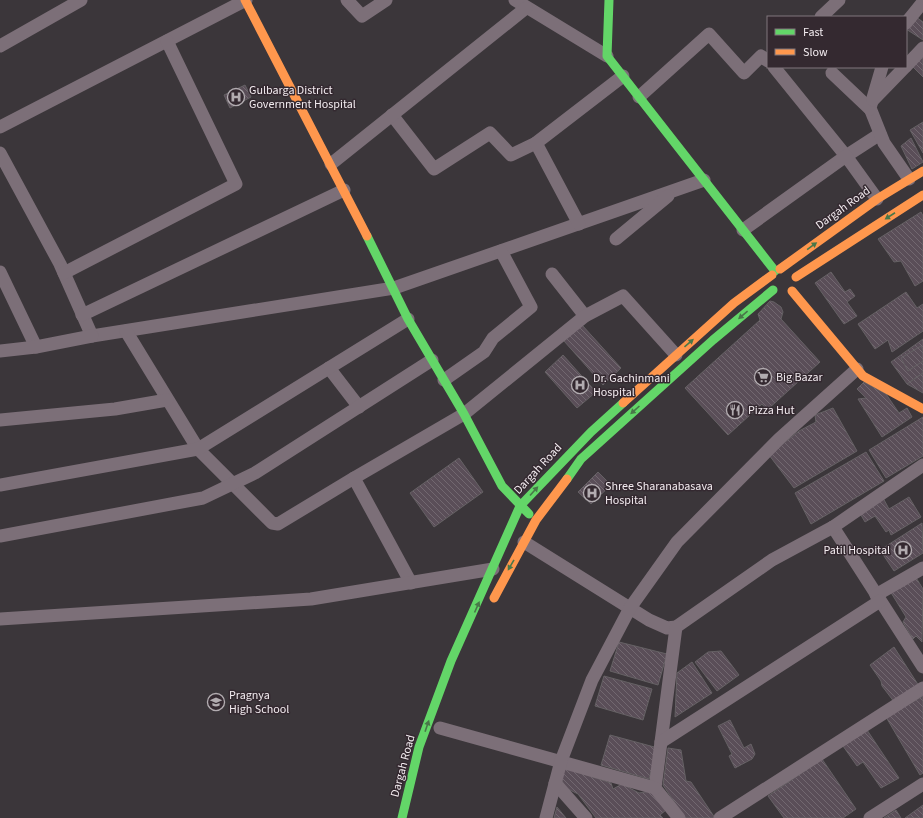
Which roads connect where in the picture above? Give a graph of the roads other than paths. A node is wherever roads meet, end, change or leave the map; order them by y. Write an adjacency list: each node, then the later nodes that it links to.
1 (81, 0): 13 (street)
2 (246, 0): 12 (street); 31 (main road)
3 (347, 0): 4 (street)
4 (386, 0)
5 (515, 0): 9 (street)
6 (609, 0): 15 (main road)
7 (839, 0): 10 (street)
8 (923, 2): 11 (street)
9 (526, 8): 15 (street); 25 (street)
10 (822, 16)
11 (907, 22)
12 (166, 41): 26 (street); 45 (street)
13 (0, 46)
14 (923, 48): 17 (street)
15 (607, 56): 22 (main road)
16 (767, 60): 23 (street)
17 (907, 65)
18 (775, 68): 30 (street)
19 (882, 68): 24 (street)
20 (904, 68): 24 (street)
21 (832, 73): 24 (street)
22 (623, 76): 23 (main road); 28 (street)
23 (639, 97): 33 (main road)
24 (871, 106): 27 (street)
25 (392, 115): 28 (street); 31 (street)
26 (0, 127)
27 (880, 134): 30 (street); 34 (street)
28 (536, 143): 39 (street)
29 (0, 153): 45 (street)
30 (846, 156): 37 (street); 40 (street)
31 (330, 164): 35 (main road)
32 (923, 171): 34 (main road, Dargah Road)
33 (704, 180): 36 (street); 40 (main road)
34 (913, 189): 37 (main road, Dargah Road); 38 (main road); 47 (main road, Dargah Road, one-way to 47)
35 (344, 190): 48 (main road); 51 (street)
36 (676, 190): 39 (street); 41 (street)
37 (877, 199): 44 (main road, Dargah Road, one-way to 37)
38 (923, 209)
39 (579, 224): 42 (street)
40 (743, 230): 44 (main road)
41 (616, 239)
42 (501, 251): 48 (street); 62 (street)
43 (0, 272): 56 (street)
44 (776, 272): 47 (main road); 49 (main road); 58 (main road, Dargah Road, one-way to 44)
45 (64, 273): 51 (street)
46 (552, 274): 52 (street)
47 (796, 277): 50 (main road)
48 (394, 288): 53 (main road); 54 (street)
49 (773, 290): 50 (main road); 74 (main road, Dargah Road, one-way to 74)
50 (792, 292): 61 (main road)
51 (82, 315): 55 (street)
52 (585, 316): 58 (street); 66 (street)
53 (408, 319): 59 (main road); 60 (street)
54 (126, 331): 55 (street); 63 (street)
55 (92, 336): 56 (street)
56 (36, 347): 57 (street)
57 (0, 351)
58 (676, 355): 73 (main road, Dargah Road, one-way to 58)
59 (432, 360): 62 (main road); 64 (street)
60 (329, 368): 64 (street); 68 (street)
61 (857, 369): 65 (main road); 83 (street)
62 (444, 380): 66 (main road)
63 (167, 400): 67 (street); 68 (street)
64 (359, 407): 71 (street)
65 (923, 409)
66 (464, 414): 70 (street); 73 (main road)
67 (0, 420)
68 (198, 449): 71 (street); 72 (street)
69 (923, 465): 75 (street)
70 (354, 478): 71 (street); 80 (street)
71 (233, 484): 76 (street)
72 (0, 485)
73 (520, 506): 74 (main road); 79 (main road, Dargah Road)
74 (536, 520): 77 (main road, Dargah Road)
75 (833, 527): 81 (street); 85 (street)
76 (0, 536)
77 (524, 542): 82 (main road, Dargah Road, one-way to 82); 83 (street)
78 (923, 568): 81 (street)
79 (493, 569): 80 (street); 94 (main road, Dargah Road, one-way to 79)
80 (411, 583): 84 (street)
81 (878, 598): 86 (street); 89 (street)
82 (490, 605)
83 (630, 608): 85 (street); 90 (street)
84 (0, 619)
85 (676, 627): 89 (street)
86 (923, 667)
87 (923, 688): 98 (street)
88 (440, 728): 90 (street)
89 (661, 742): 93 (street)
90 (561, 761): 91 (street); 93 (street)
91 (555, 783): 95 (street); 96 (street)
92 (923, 784): 99 (street)
93 (655, 788): 97 (street)
94 (402, 818)
95 (546, 818)
96 (586, 818)
97 (679, 818)
98 (720, 818)
99 (870, 818)

